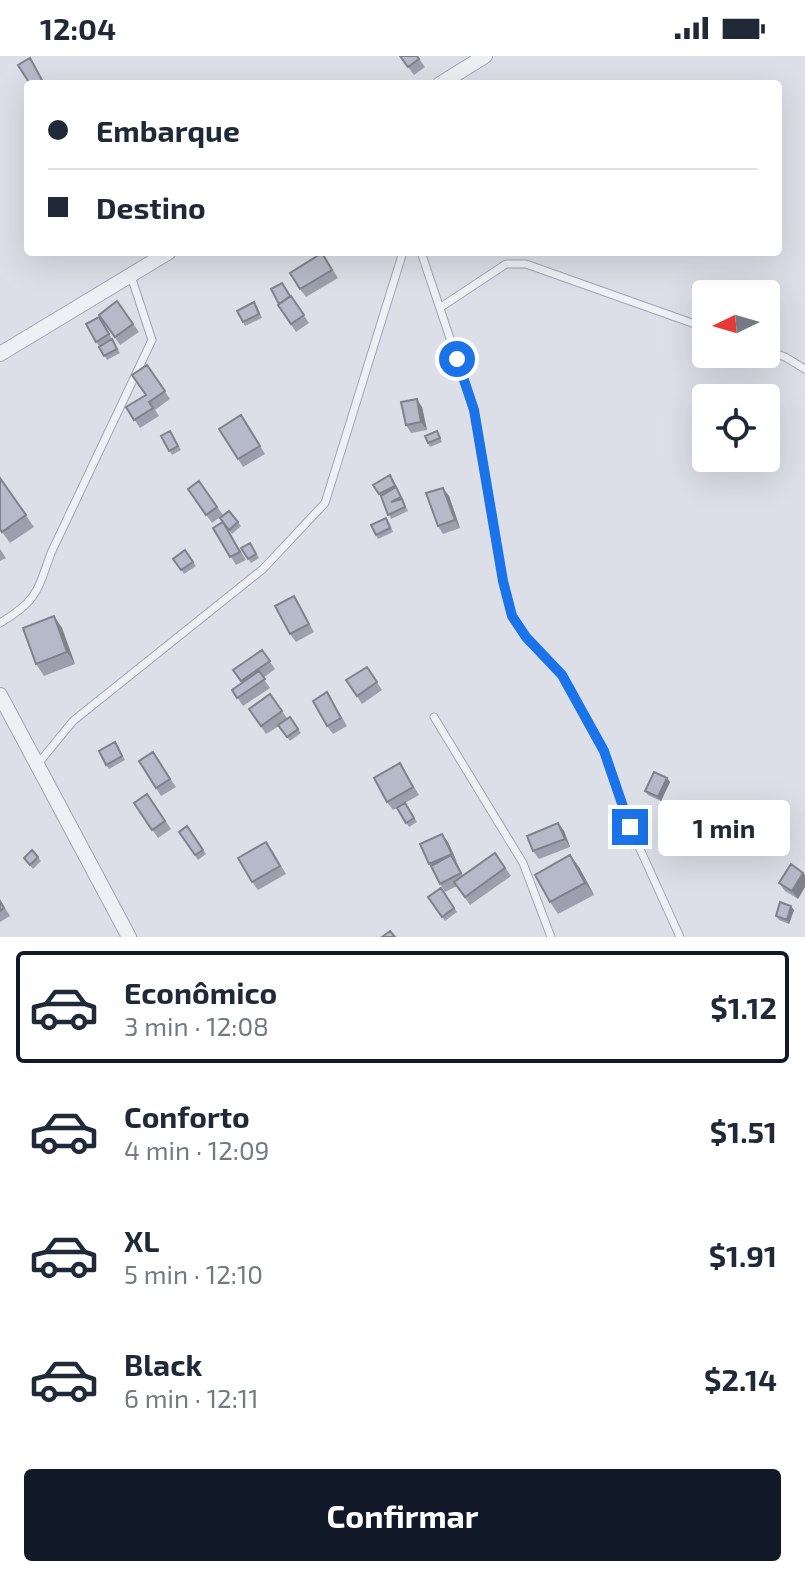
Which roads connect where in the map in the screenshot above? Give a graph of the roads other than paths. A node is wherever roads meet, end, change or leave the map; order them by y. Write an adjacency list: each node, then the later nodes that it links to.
1 (485, 56): 2 (street)
2 (446, 80)
3 (163, 256): 6 (street)
4 (402, 256): 15 (lane)
5 (422, 256): 7 (lane)
6 (131, 276): 9 (street); 12 (lane)
7 (441, 307): 8 (lane); 18 (lane)
8 (692, 323)
9 (0, 354)
10 (780, 355): 11 (lane)
11 (805, 369)
12 (0, 623)
13 (0, 695): 15 (street)
14 (434, 717): 17 (lane)
15 (37, 765): 16 (street)
16 (129, 937)
17 (551, 937)
18 (680, 937)

